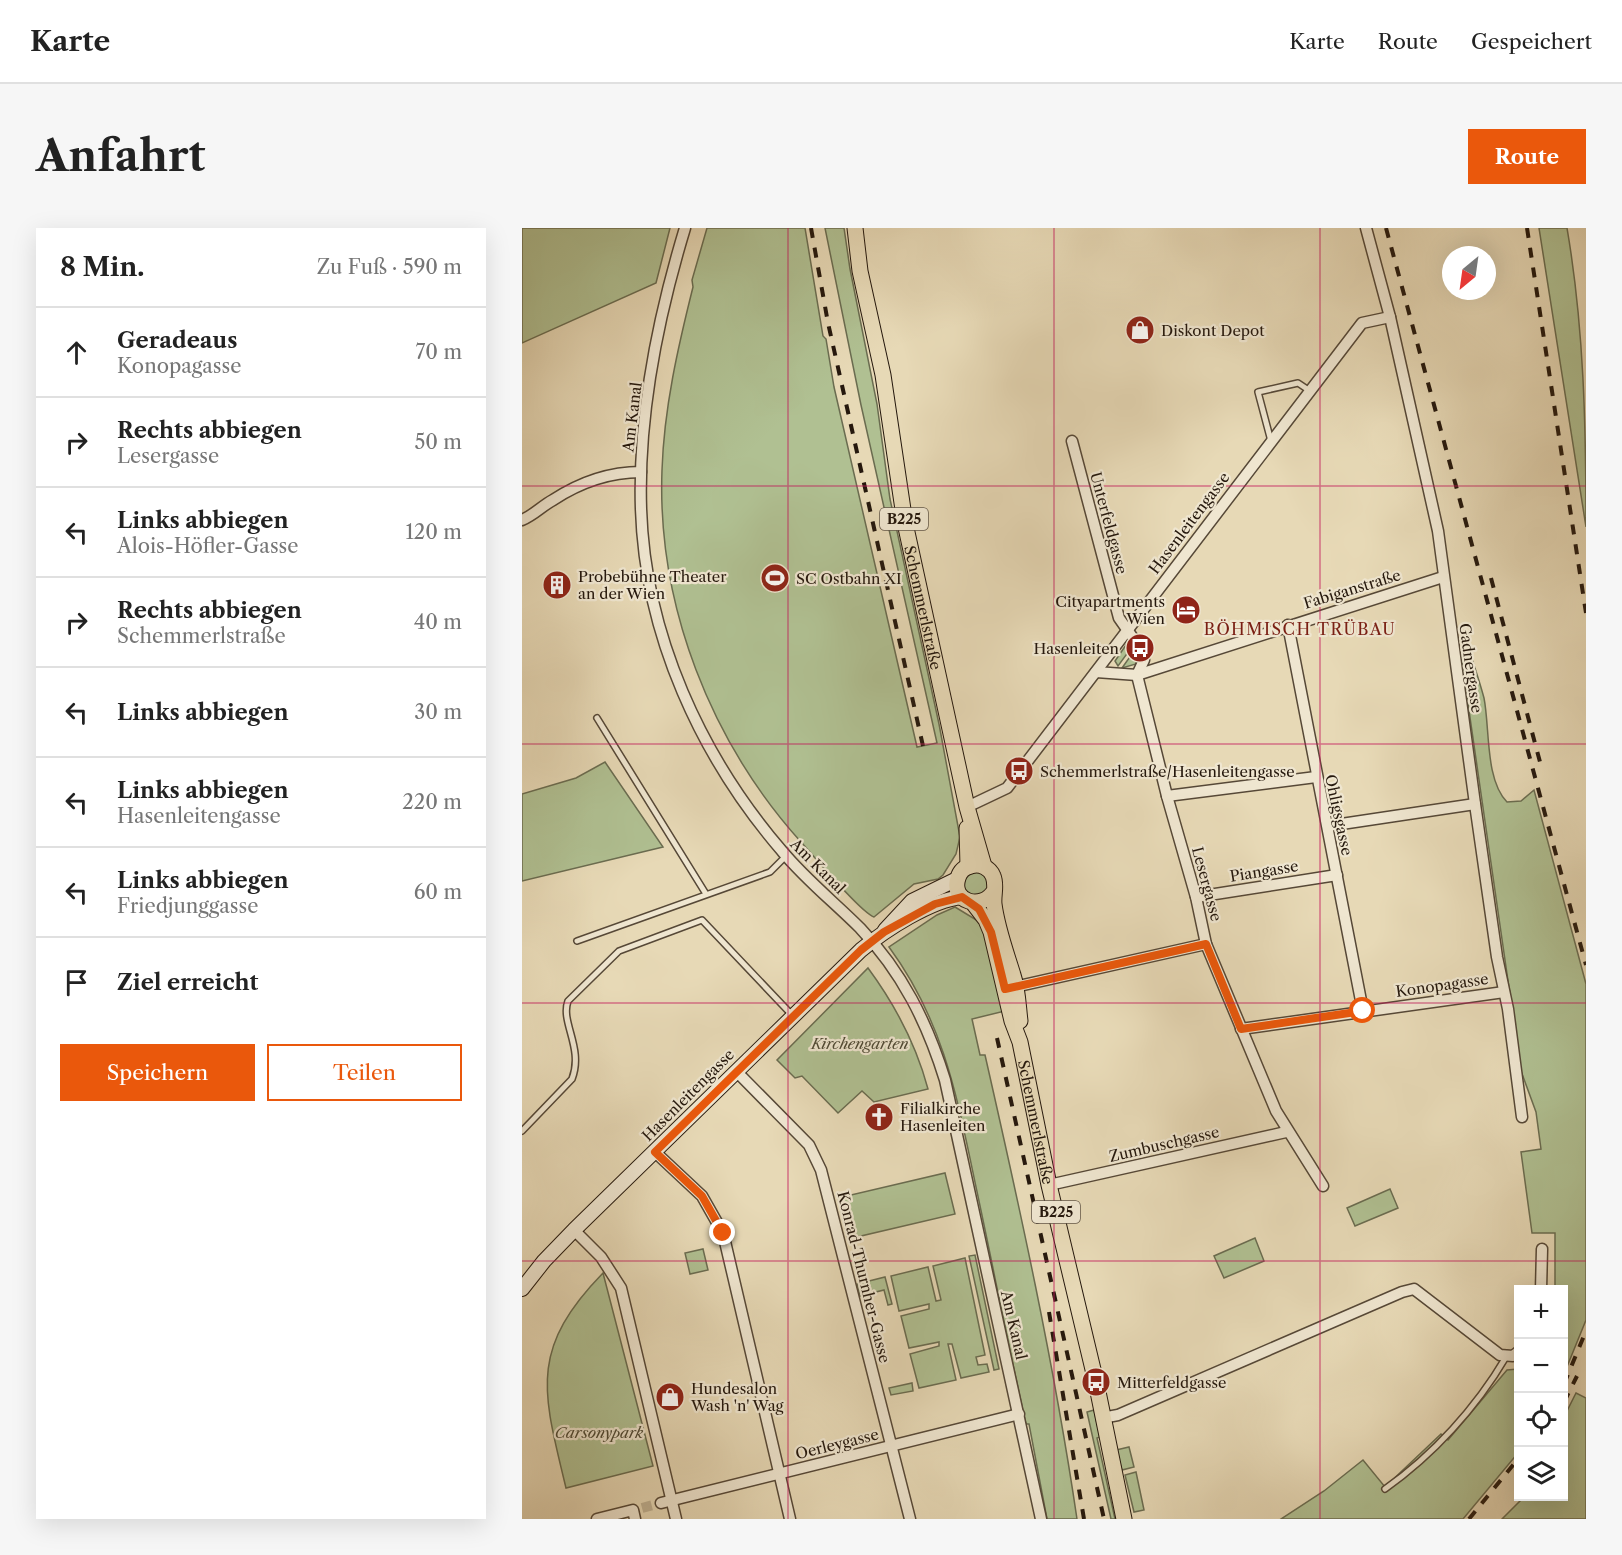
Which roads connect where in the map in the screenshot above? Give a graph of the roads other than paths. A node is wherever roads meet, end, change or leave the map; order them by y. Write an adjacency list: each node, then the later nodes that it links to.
1 (685, 228): 8 (street, Am Kanal)
2 (855, 228): 19 (main road, Schemmerlstraße / B225)
3 (1366, 228): 4 (street, Gadnergasse)
4 (1390, 317): 5 (street, Hasenleitengasse); 10 (street, Gadnergasse)
5 (1310, 391): 7 (street, Hasenleitengasse); 7 (lane)
6 (1072, 441): 12 (street, Unterfeldgasse)
7 (1271, 442): 12 (street, Hasenleitengasse)
8 (641, 472): 9 (street); 21 (street, Am Kanal)
9 (522, 520)
10 (1443, 577): 11 (street, Fabiganstraße); 18 (street, Gadnergasse)
11 (1288, 625): 14 (street, Fabiganstraße); 16 (street, Ohligsgasse)
12 (1127, 633): 13 (street, Hasenleitengasse); 14 (street, Unterfeldgasse)
13 (1096, 672): 14 (street, Fabiganstraße); 19 (street, Hasenleitengasse)
14 (1137, 675): 17 (street, Lesergasse)
15 (597, 718): 27 (lane)
16 (1316, 777): 17 (street); 20 (street, Ohligsgasse)
17 (1167, 796): 28 (street, Lesergasse)
18 (1475, 804): 20 (street); 35 (street, Gadnergasse)
19 (967, 807): 22 (main road, Schemmerlstraße / B225); 23 (main road, Schemmerlstraße / B225)
20 (1328, 826): 24 (street, Ohligsgasse)
21 (786, 856): 27 (lane); 32 (street, Am Kanal)
22 (968, 866): 23 (main road); 25 (main road)
23 (984, 866): 26 (main road, B225)
24 (1336, 874): 28 (street, Piangasse); 36 (street, Ohligsgasse)
25 (957, 879): 29 (main road, B225); 30 (street, Hasenleitengasse)
26 (994, 891): 29 (main road); 34 (main road, Schemmerlstraße / B225)
27 (706, 894): 31 (lane)
28 (1197, 897): 33 (street, Lesergasse)
29 (968, 900): 30 (street, Hasenleitengasse); 34 (main road, Schemmerlstraße / B225)
30 (884, 932): 32 (street, Hasenleitengasse)
31 (577, 941)
32 (871, 941): 37 (street, Hasenleitengasse); 52 (street, Am Kanal)
33 (1206, 944): 34 (street); 38 (street, Lesergasse)
34 (1011, 988): 44 (main road, Schemmerlstraße / B225)
35 (1504, 992): 36 (street, Konopagasse); 40 (street, Gadnergasse)
36 (1363, 1011): 38 (street, Konopagasse)
37 (793, 1016): 39 (street, Hasenleitengasse); 41 (lane)
38 (1241, 1029): 42 (street, Lesergasse)
39 (736, 1071): 43 (street, Hasenleitengasse); 54 (street, Konrad-Thurnher-Gasse)
40 (1522, 1117)
41 (522, 1131)
42 (1286, 1132): 44 (street, Zumbuschgasse); 45 (street, Lesergasse)
43 (655, 1152): 46 (street, Hasenleitengasse); 55 (street)
44 (1049, 1185): 53 (main road, Schemmerlstraße / B225)
45 (1323, 1186)
46 (574, 1230): 49 (street, Hasenleitengasse); 57 (street)
47 (1542, 1249): 48 (street)
48 (1540, 1285)
49 (522, 1289)
50 (1514, 1354): 51 (street)
51 (1506, 1357): 53 (street); 56 (lane)
52 (1019, 1414): 54 (street, Oerleygasse); 63 (street, Am Kanal)
53 (1102, 1418): 64 (main road, Schemmerlstraße / B225)
54 (891, 1446): 55 (street, Oerleygasse); 62 (street, Konrad-Thurnher-Gasse)
55 (780, 1474): 57 (street, Oerleygasse); 61 (street)
56 (1385, 1489)
57 (666, 1502): 60 (street)
58 (637, 1512): 59 (street)
59 (597, 1519)
60 (676, 1519)
61 (790, 1519)
62 (910, 1519)
63 (1041, 1519)
64 (1124, 1519)

